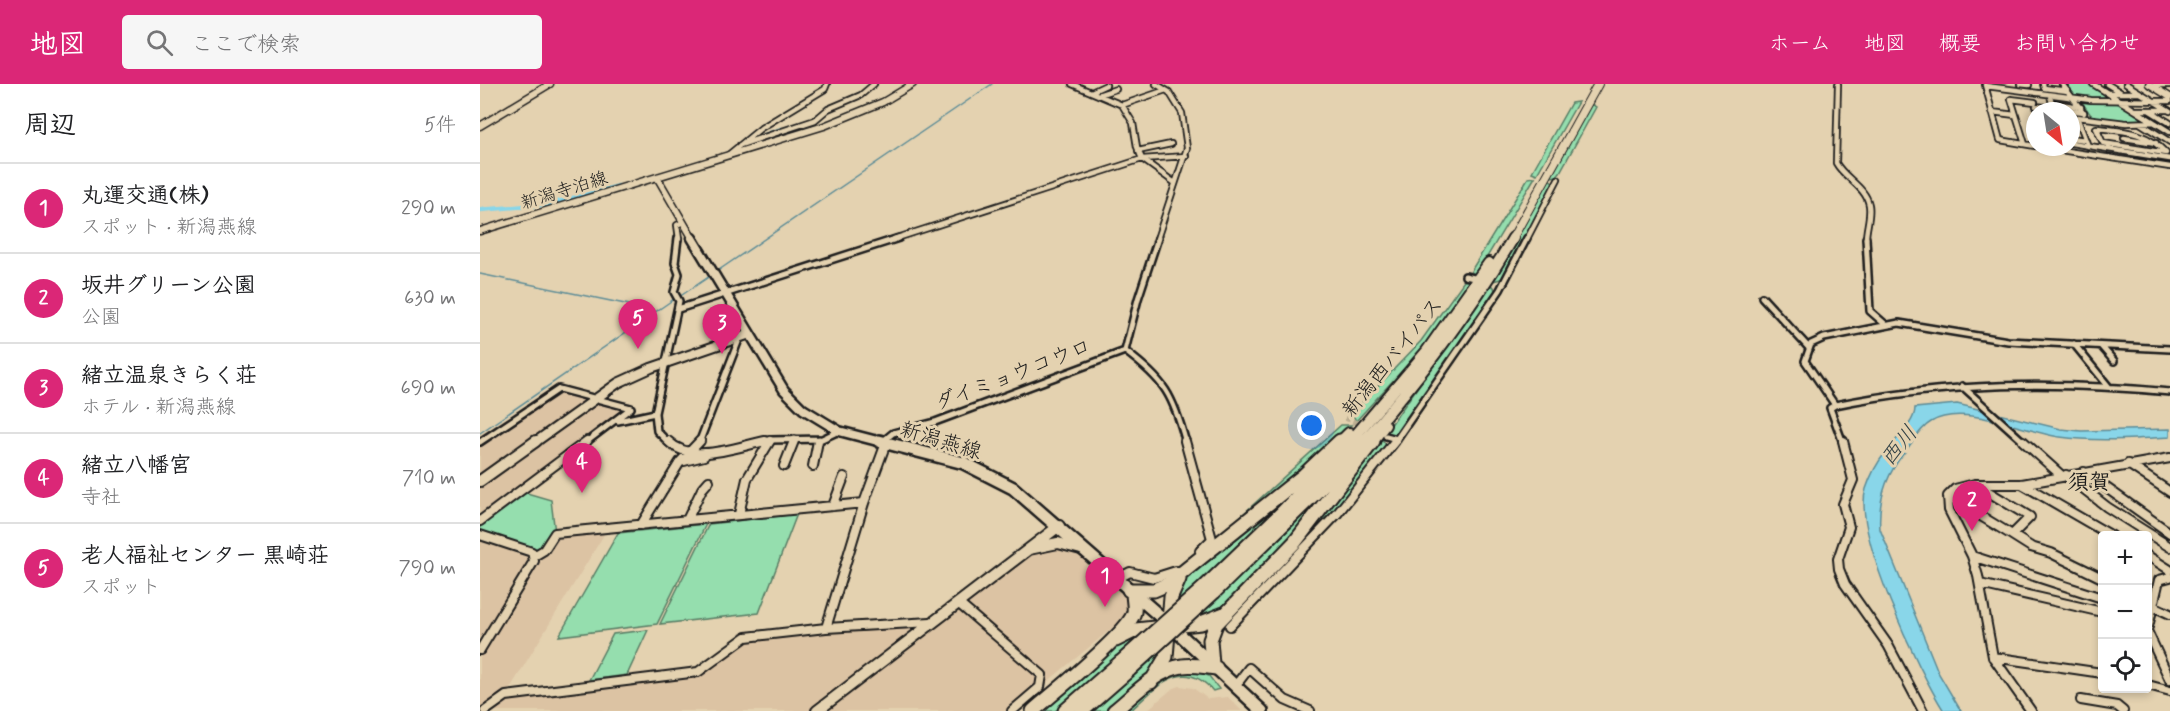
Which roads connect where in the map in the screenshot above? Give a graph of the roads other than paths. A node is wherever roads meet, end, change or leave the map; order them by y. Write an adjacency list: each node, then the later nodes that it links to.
1 (550, 84): 53 (street)
2 (827, 84): 63 (street)
3 (874, 84): 63 (street)
4 (913, 84): 71 (main road, 新潟寺泊線)
5 (1072, 84): 24 (street)
6 (1156, 84): 22 (street)
7 (1592, 84): 98 (highway, 新潟西バイパス)
8 (1598, 84): 98 (highway, 新潟西バイパス)
9 (1839, 84): 89 (street)
10 (2020, 84): 18 (street)
11 (2043, 84): 23 (street)
12 (2062, 84): 23 (street)
13 (2093, 84): 26 (street)
14 (2108, 84): 27 (street)
15 (2126, 84): 28 (street)
16 (1106, 85): 24 (street)
17 (1985, 85): 25 (street); 43 (street)
18 (2029, 85): 25 (street)
19 (2150, 85): 20 (street); 31 (street)
20 (2170, 85)
21 (1116, 89): 29 (street)
22 (1166, 90): 37 (street); 72 (street)
23 (2068, 91): 32 (street)
24 (1091, 92): 29 (street)
25 (2031, 93): 30 (street); 35 (street)
26 (2107, 93): 27 (street); 33 (street)
27 (2121, 93): 28 (street)
28 (2140, 93): 34 (street)
29 (1098, 95): 37 (street)
30 (2050, 96): 32 (street); 38 (street)
31 (2169, 97): 34 (street)
32 (2073, 98): 33 (street); 38 (street)
33 (2119, 101): 34 (street); 39 (street)
34 (2153, 101): 41 (street)
35 (2034, 102)
36 (2026, 103): 45 (street)
37 (1122, 105): 44 (street)
38 (2082, 110): 47 (street)
39 (2134, 110): 40 (street); 49 (street)
40 (2149, 110): 41 (street); 51 (street)
41 (2169, 111)
42 (1136, 112): 44 (street)
43 (1992, 112): 45 (street); 61 (street)
44 (1129, 114): 67 (street)
45 (2016, 115): 61 (street)
46 (2080, 118): 47 (street)
47 (2087, 119): 48 (street)
48 (2111, 122): 50 (street); 54 (street)
49 (2154, 122): 50 (street); 55 (street)
50 (2139, 123): 59 (street)
51 (2170, 123)
52 (2080, 125): 58 (street)
53 (480, 126)
54 (2120, 131): 56 (street); 62 (street); 66 (street)
55 (2170, 132)
56 (2124, 138): 62 (street); 66 (street)
57 (2080, 139): 58 (street)
58 (2086, 140): 65 (street)
59 (2170, 142)
60 (1171, 144): 67 (street)
61 (2025, 144)
62 (2159, 144): 66 (street)
63 (740, 145): 71 (street)
64 (2080, 145): 65 (street)
65 (2088, 146): 68 (street)
66 (2127, 147): 70 (street)
67 (1138, 151): 73 (street)
68 (2120, 151): 70 (street); 75 (street)
69 (2080, 153): 75 (street)
70 (2131, 153): 74 (street)
71 (728, 156): 77 (main road, 新潟寺泊線)
72 (1186, 156): 73 (street); 79 (street)
73 (1142, 159): 79 (street); 86 (street)
74 (2170, 159)
75 (2123, 160): 76 (street)
76 (2170, 167)
77 (657, 177): 80 (main road, 新潟燕線); 81 (main road, 新潟寺泊線)
78 (1558, 179): 85 (street)
79 (1174, 183): 95 (street)
80 (683, 222): 86 (main road, 新潟燕線); 88 (street)
81 (480, 231)
82 (1465, 276): 83 (street)
83 (1474, 278)
84 (1493, 282): 85 (street)
85 (1501, 284): 110 (street)
86 (725, 293): 88 (street); 90 (main road, 新潟燕線)
87 (1762, 297): 93 (street)
88 (678, 309): 97 (street)
89 (1886, 325): 91 (street); 93 (street)
90 (745, 336): 97 (street); 106 (main road, 新潟燕線); 115 (street)
91 (2074, 344): 92 (street); 100 (street)
92 (2101, 346): 94 (street); 96 (street)
93 (1809, 348): 103 (street)
94 (2170, 349)
95 (1125, 351): 113 (street, ダイミョウコウロ); 151 (street)
96 (2114, 361)
97 (667, 362): 102 (street); 104 (street)
98 (1411, 379): 148 (highway); 159 (highway); 167 (highway, 新潟西バイパス, bridge)
99 (1962, 386): 100 (street); 103 (street); 122 (street)
100 (2109, 387): 101 (street)
101 (2170, 392)
102 (595, 398): 105 (street); 112 (street); 124 (street)
103 (1835, 405): 186 (street)
104 (655, 413): 105 (street); 115 (street)
105 (614, 421): 134 (street)
106 (839, 431): 109 (street); 113 (main road, 新潟燕線)
107 (1386, 436): 110 (street)
108 (795, 439): 109 (street); 111 (street); 119 (street)
109 (819, 439): 120 (street)
110 (1397, 439): 159 (street)
111 (771, 440): 114 (street); 132 (street)
112 (480, 442)
113 (884, 443): 130 (street); 136 (main road, 新潟燕線)
114 (713, 452): 115 (street); 117 (street)
115 (690, 453): 117 (street)
116 (2168, 460): 118 (street)
117 (680, 462): 135 (street)
118 (2127, 464): 121 (street); 128 (street)
119 (784, 466)
120 (813, 466)
121 (2084, 472): 122 (street); 138 (street)
122 (2064, 475): 127 (street); 141 (street)
123 (844, 477): 131 (street)
124 (480, 481)
125 (709, 481): 133 (street)
126 (1975, 484): 127 (street); 129 (street); 140 (street)
127 (2022, 484): 137 (street)
128 (2170, 492)
129 (1948, 496): 140 (street); 145 (street)
130 (864, 503): 131 (street); 162 (street)
131 (833, 506): 132 (street)
132 (739, 514): 133 (street)
133 (687, 520): 135 (street)
134 (480, 521)
135 (641, 525): 144 (street)
136 (1059, 526): 142 (street); 143 (main road, 新潟燕線)
137 (2103, 531)
138 (2170, 533)
139 (480, 535): 144 (street)
140 (2012, 535): 149 (street)
141 (2170, 547)
142 (1025, 550): 143 (street); 155 (street)
143 (1084, 550): 151 (main road, 新潟燕線)
144 (534, 556): 165 (street)
145 (1972, 556): 152 (street); 154 (street)
146 (2152, 559): 147 (street)
147 (2170, 570)
148 (1182, 574): 153 (highway); 161 (highway)
149 (2098, 576)
150 (2170, 577): 156 (street)
151 (1117, 579): 153 (main road, 新潟燕線)
152 (1980, 584): 157 (street); 166 (street)
153 (1131, 591): 161 (main road, 新潟燕線); 164 (highway)
154 (2098, 596)
155 (958, 603): 160 (street); 179 (street)
156 (2152, 603): 158 (street)
157 (2098, 611)
158 (2170, 614)
159 (1227, 620): 161 (highway); 168 (highway)
160 (931, 622): 162 (street); 178 (street)
161 (1170, 625): 164 (highway); 168 (main road, 新潟燕線); 171 (highway)
162 (826, 628): 177 (street)
163 (2151, 639): 170 (street)
164 (1106, 647): 180 (highway)
165 (480, 650)
166 (1993, 657): 169 (street); 187 (street)
167 (1126, 666): 181 (highway, 新潟西バイパス); 182 (highway, 新潟西バイパス)
168 (1214, 666): 171 (highway); 172 (main road, 新潟燕線)
169 (2098, 672)
170 (2170, 680)
171 (1150, 682): 183 (highway)
172 (1236, 685): 176 (street); 184 (main road, 新潟燕線)
173 (2152, 686): 174 (street)
174 (2170, 692)
175 (2081, 700): 188 (street)
176 (1289, 708): 185 (street)
177 (485, 711)
178 (817, 711)
179 (1012, 711)
180 (1033, 711)
181 (1065, 711)
182 (1082, 711)
183 (1114, 711)
184 (1262, 711)
185 (1310, 711)
186 (1923, 711)
187 (2031, 711)
188 (2123, 711)

